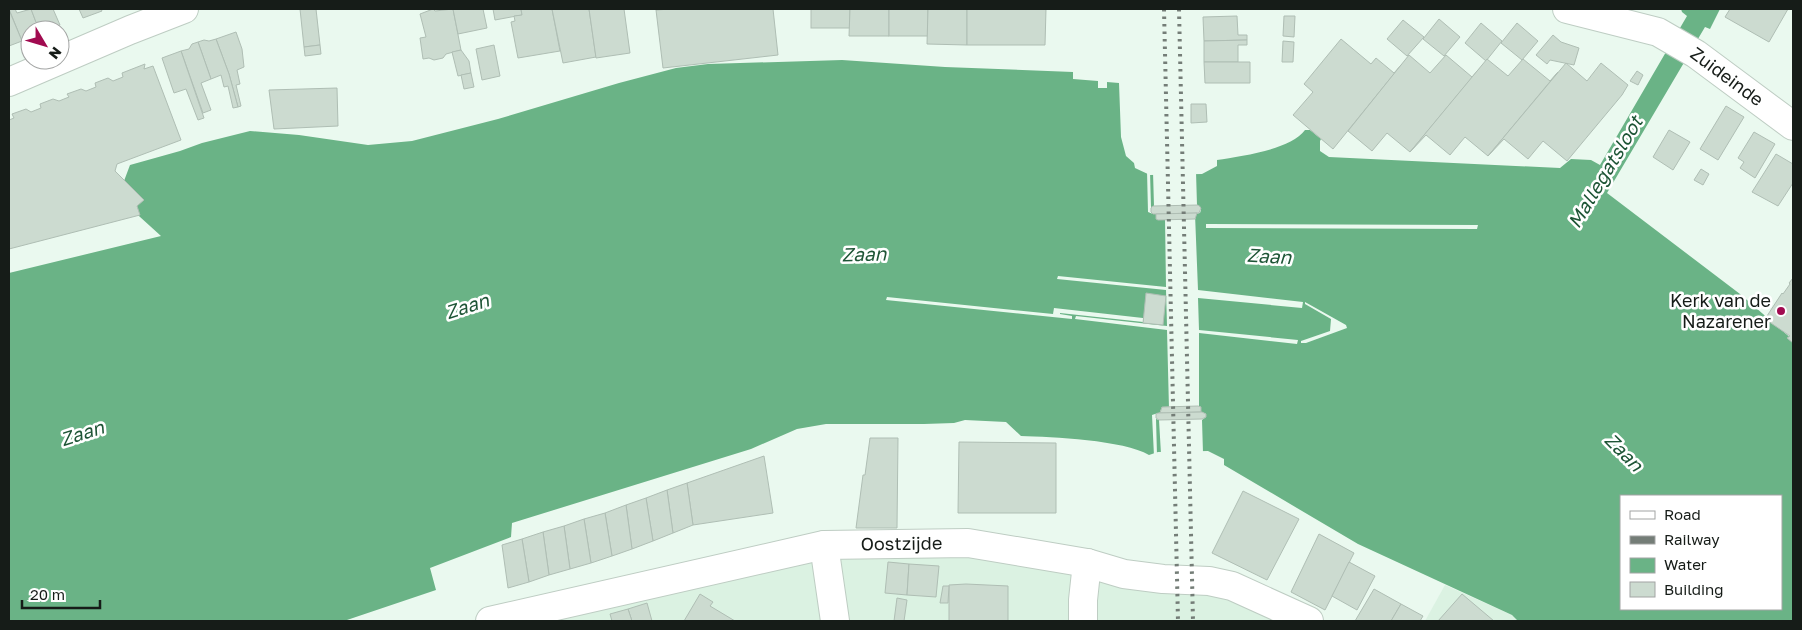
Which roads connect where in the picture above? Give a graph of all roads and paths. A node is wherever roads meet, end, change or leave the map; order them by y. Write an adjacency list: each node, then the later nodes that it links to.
1 (184, 9): 4 (street)
2 (1567, 9): 3 (street, Zuideinde)
3 (1595, 13): 5 (street, Zuideinde)
4 (9, 82)
5 (1793, 126)
6 (824, 544): 7 (street, Oostzijde); 8 (street, Oostzijde); 9 (street)
7 (1087, 563): 10 (street); 11 (street, Oostzijde)
8 (490, 621)
9 (835, 621)
10 (1083, 621)
11 (1309, 621)

